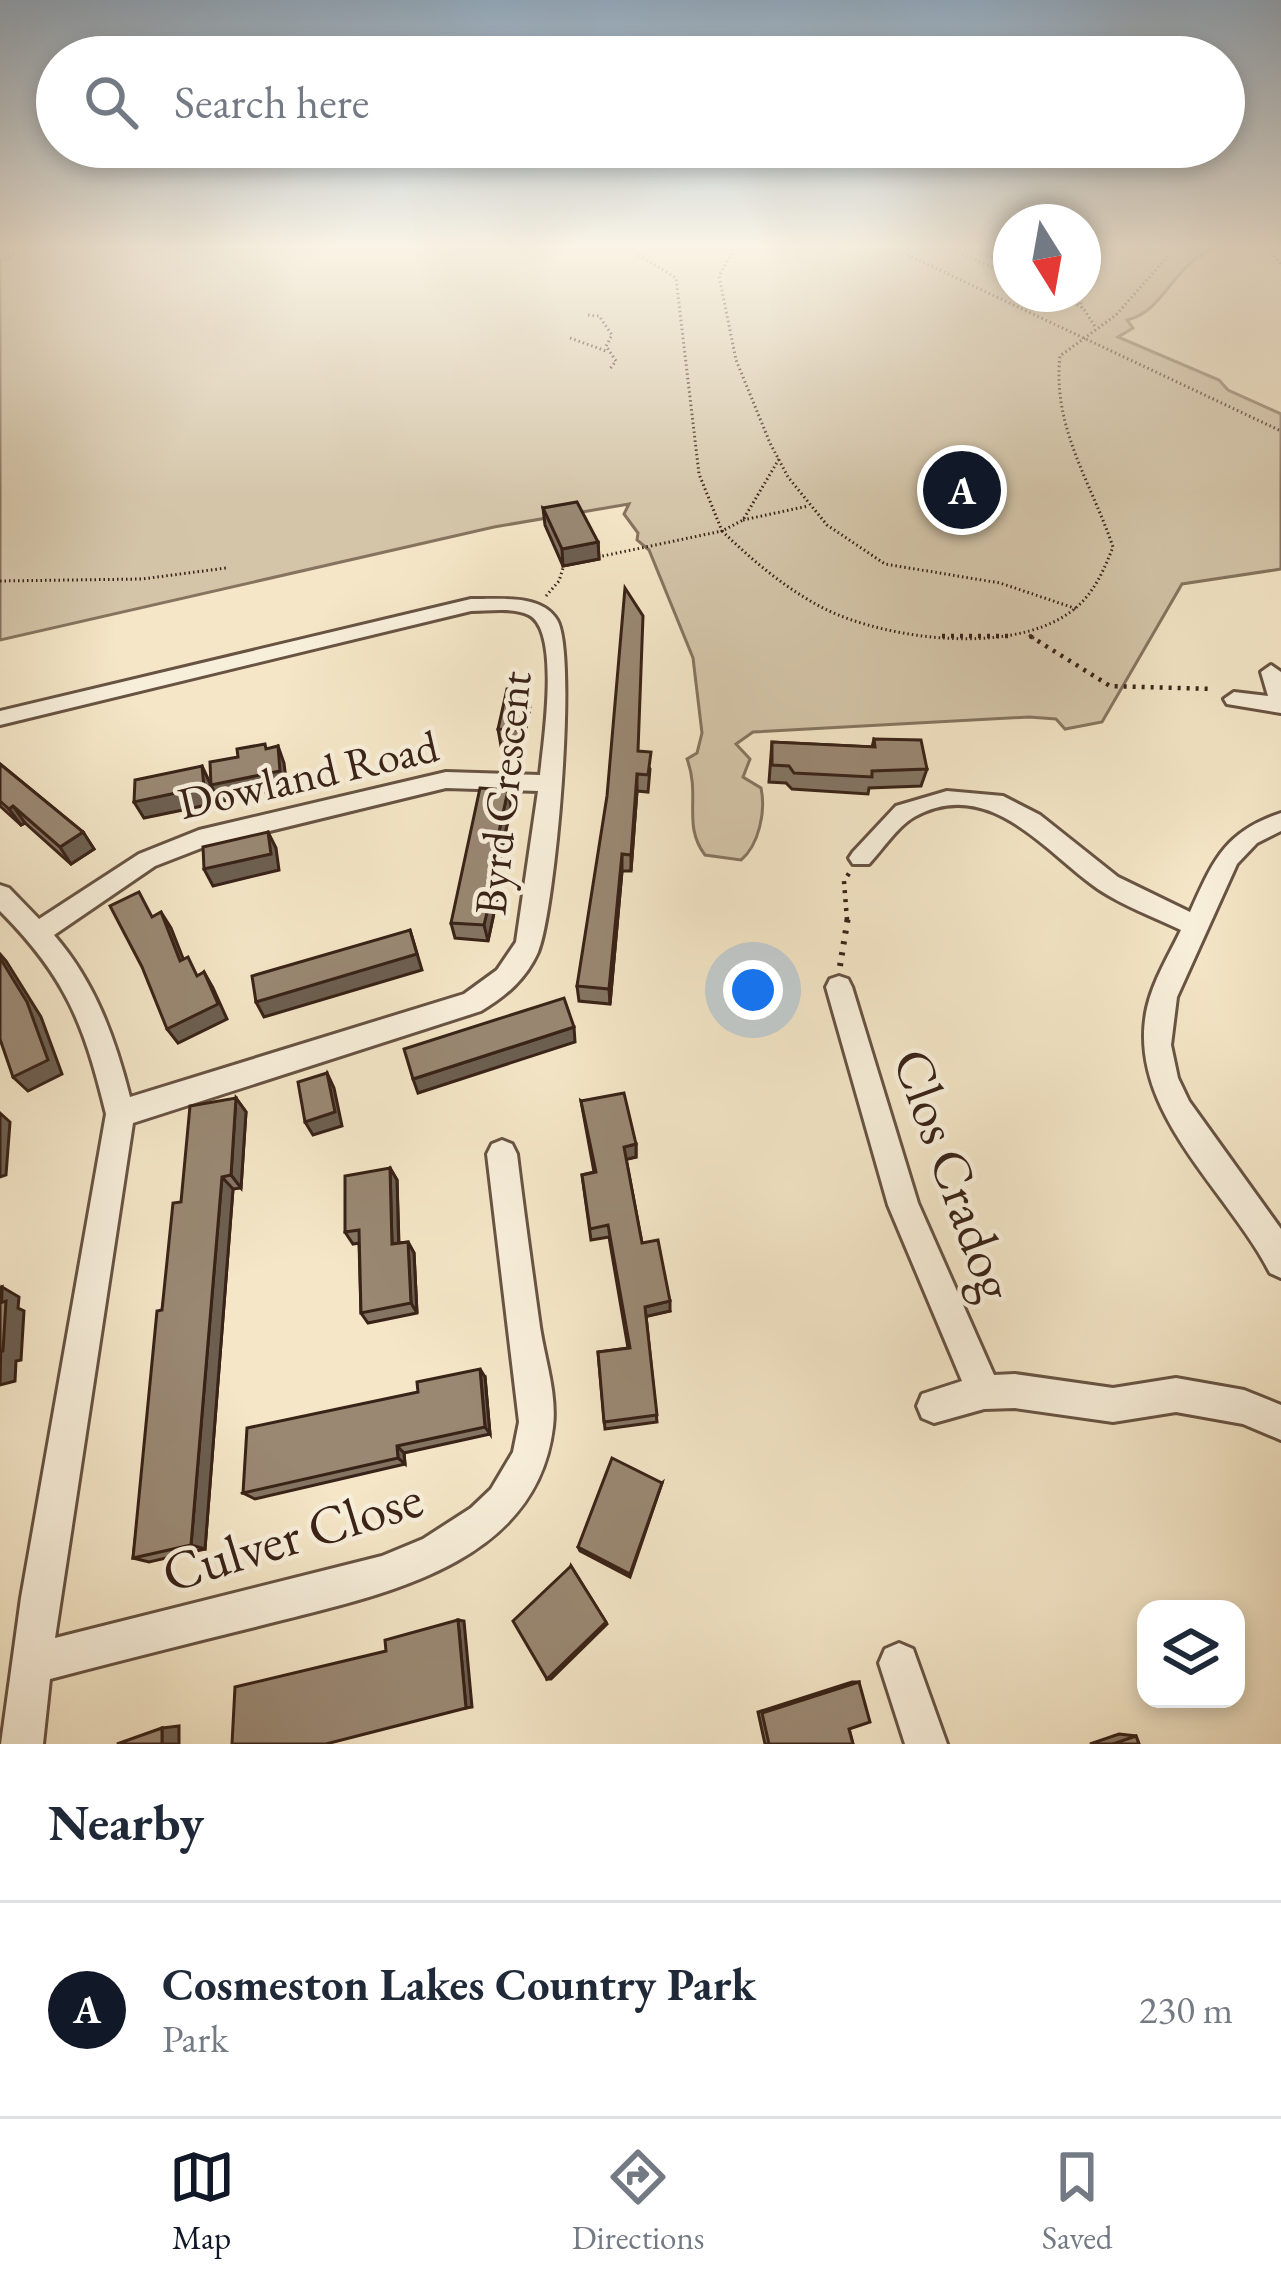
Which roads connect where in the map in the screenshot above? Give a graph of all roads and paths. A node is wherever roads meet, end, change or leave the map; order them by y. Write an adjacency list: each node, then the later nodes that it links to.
1 (609, 330): 8 (path)
2 (682, 330): 14 (path)
3 (730, 330): 11 (path)
4 (1069, 330): 7 (path)
5 (1097, 331): 7 (path)
6 (570, 338): 8 (path)
7 (1085, 338): 10 (path); 20 (path)
8 (611, 354): 9 (path)
9 (609, 370)
10 (1281, 431)
11 (779, 459): 12 (path); 13 (path)
12 (808, 506): 13 (path); 20 (path)
13 (743, 520): 14 (path)
14 (722, 531): 15 (path); 21 (path)
15 (587, 559)
16 (565, 564): 19 (path)
17 (226, 568): 18 (path)
18 (0, 581)
19 (534, 609): 25 (street, Byrd Crescent); 26 (street, Byrd Crescent)
20 (1077, 609): 21 (path)
21 (1028, 633): 23 (path)
22 (1270, 672): 24 (street)
23 (1234, 699): 24 (street)
24 (1281, 705)
25 (0, 718)
26 (549, 783): 31 (street, Dowland Road); 33 (street, Byrd Crescent)
27 (1281, 821): 30 (street)
28 (861, 858): 30 (street); 32 (path)
29 (0, 895): 31 (street)
30 (1196, 926): 35 (street)
31 (39, 932): 33 (street)
32 (839, 987): 36 (street, Clos Cradog)
33 (120, 1114): 40 (street)
34 (502, 1154): 40 (street, Culver Close)
35 (1281, 1262)
36 (984, 1392): 37 (street); 38 (street)
37 (934, 1406)
38 (1281, 1423)
39 (899, 1663): 42 (street)
40 (31, 1664): 41 (street)
41 (22, 1744)
42 (926, 1744)

